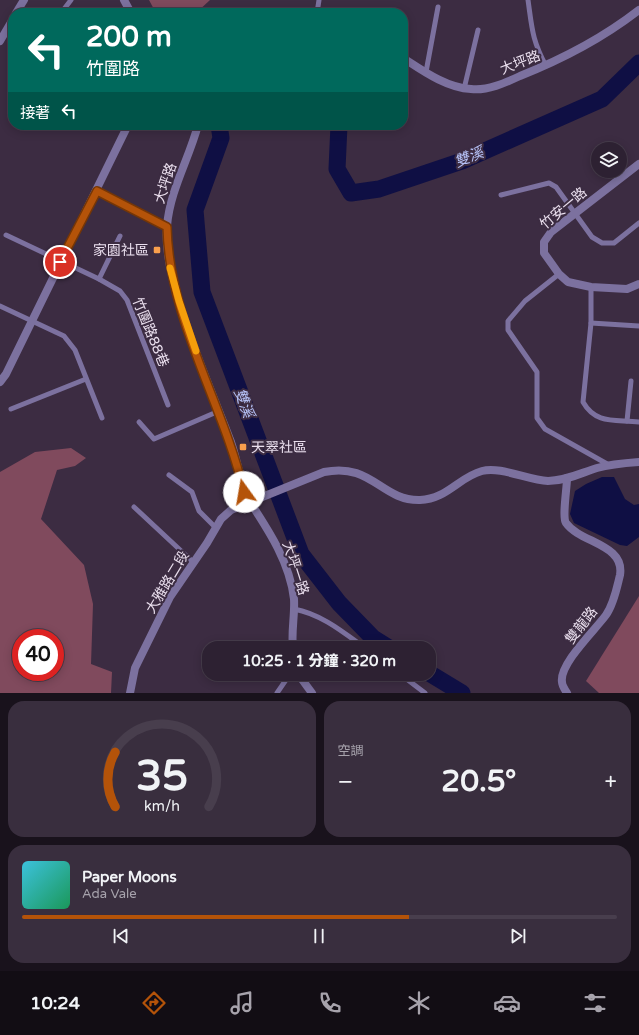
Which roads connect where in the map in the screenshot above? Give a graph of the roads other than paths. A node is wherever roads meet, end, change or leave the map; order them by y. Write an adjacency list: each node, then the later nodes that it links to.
1 (71, 0): 4 (lane)
2 (528, 0): 10 (lane)
3 (438, 7): 11 (lane)
4 (65, 8)
5 (639, 10): 10 (street, 大坪路)
6 (8, 27): 8 (street)
7 (478, 30): 12 (lane)
8 (0, 41)
9 (408, 61): 11 (street, 大坪路)
10 (546, 66): 12 (street, 大坪路)
11 (426, 72): 12 (street, 大坪路)
12 (464, 89)
13 (126, 130): 16 (street)
14 (196, 130): 20 (street, 大坪路)
15 (639, 164): 18 (street, 竹安一路)
16 (97, 191): 20 (street); 23 (street)
17 (501, 195): 18 (lane)
18 (575, 212): 19 (lane); 24 (street, 竹安一路)
19 (639, 223)
20 (167, 227): 37 (street, 大坪路)
21 (6, 235): 23 (lane, 竹圍路88巷)
22 (120, 236): 25 (lane)
23 (60, 262): 25 (lane, 竹圍路88巷); 29 (street)
24 (559, 274): 27 (street, 竹安一路); 43 (lane)
25 (99, 279): 35 (lane, 竹圍路88巷)
26 (639, 284): 27 (street, 竹安一路)
27 (591, 287): 30 (lane)
28 (0, 306): 29 (lane)
29 (32, 321): 32 (lane); 34 (street)
30 (591, 323): 31 (lane); 39 (lane)
31 (639, 326)
32 (86, 379): 36 (lane); 38 (lane)
33 (631, 381): 39 (lane)
34 (0, 382)
35 (168, 405)
36 (10, 409)
37 (219, 411): 40 (lane); 46 (street, 大坪路)
38 (102, 418)
39 (627, 421): 41 (lane)
40 (139, 422)
41 (639, 422)
42 (639, 462): 43 (street, 大雅路二段)
43 (609, 465): 45 (street, 大雅路二段)
44 (169, 476): 48 (lane)
45 (567, 478): 46 (street, 大雅路二段); 60 (street, 雙龍路)
46 (250, 502): 48 (street, 大雅路二段); 50 (street, 大坪一路)
47 (134, 507): 49 (lane)
48 (216, 528): 49 (street, 大雅路二段)
49 (193, 562): 56 (street, 大雅路二段)
50 (294, 609): 51 (street, 大坪一路); 52 (lane)
51 (293, 641)
52 (355, 641)
53 (285, 681): 57 (lane)
54 (303, 681): 58 (street)
55 (409, 681): 59 (lane)
56 (130, 693)
57 (277, 693)
58 (312, 693)
59 (425, 693)
60 (567, 693)

